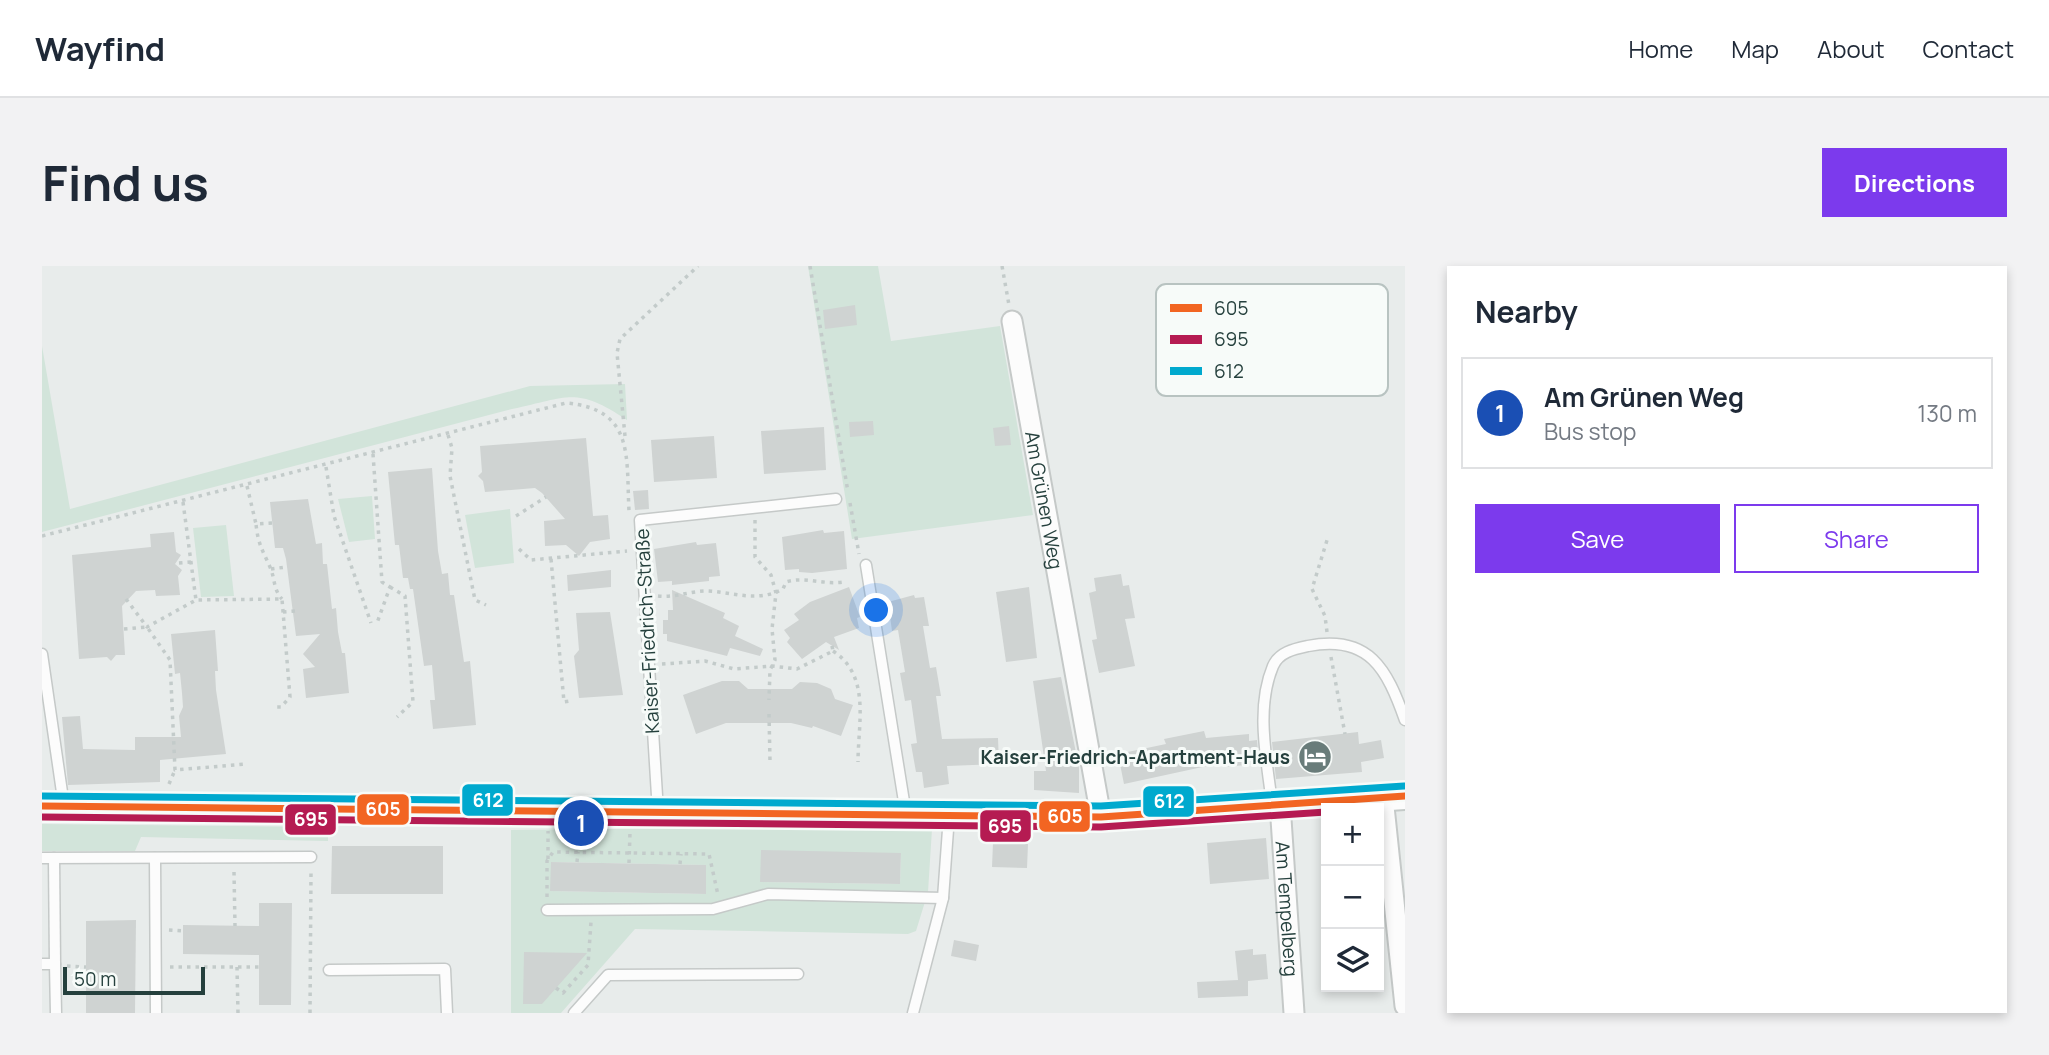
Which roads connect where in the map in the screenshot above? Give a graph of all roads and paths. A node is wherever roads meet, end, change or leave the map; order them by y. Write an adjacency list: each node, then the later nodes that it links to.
1 (698, 266): 6 (path)
2 (810, 266): 24 (path)
3 (1002, 266): 4 (path)
4 (1012, 321): 62 (street, Am Grünen Weg)
5 (448, 435): 6 (path); 7 (path); 34 (path)
6 (625, 442): 15 (path)
7 (373, 454): 8 (path); 28 (path)
8 (326, 466): 9 (path); 37 (path)
9 (247, 486): 12 (path); 17 (path)
10 (545, 497): 14 (path)
11 (836, 499): 13 (lane, Kaiser-Friedrich-Straße)
12 (183, 502): 18 (path); 22 (path)
13 (754, 508): 15 (lane, Kaiser-Friedrich-Straße); 29 (path)
14 (516, 516)
15 (640, 520): 30 (lane, Kaiser-Friedrich-Straße)
16 (272, 523): 17 (path)
17 (256, 524): 26 (path)
18 (42, 536)
19 (519, 549): 21 (path)
20 (624, 551): 21 (path)
21 (551, 559): 46 (path)
22 (192, 562): 23 (path); 33 (path)
23 (179, 564)
24 (866, 565): 60 (lane)
25 (286, 567): 26 (path)
26 (271, 569): 32 (path)
27 (843, 582): 29 (path)
28 (390, 587): 38 (path); 50 (path)
29 (776, 593): 30 (path); 44 (path)
30 (646, 594): 45 (lane, Kaiser-Friedrich-Straße)
31 (126, 599): 39 (path)
32 (282, 599): 33 (path); 36 (path)
33 (196, 600): 39 (path)
34 (486, 605)
35 (295, 611): 36 (path)
36 (283, 612): 48 (path)
37 (371, 623)
38 (377, 623)
39 (146, 627): 40 (path); 54 (path)
40 (124, 629)
41 (831, 641): 42 (path)
42 (833, 652): 44 (path); 53 (path)
43 (42, 654): 57 (lane)
44 (772, 666): 45 (path); 47 (path)
45 (650, 667): 59 (lane, Kaiser-Friedrich-Straße)
46 (569, 701)
47 (769, 701)
48 (275, 707)
49 (769, 714): 52 (path)
50 (397, 717)
51 (1405, 720): 56 (lane)
52 (770, 761)
53 (858, 762)
54 (246, 764)
55 (1394, 797): 56 (street); 89 (street)
56 (1276, 805): 62 (street); 97 (street, Am Tempelberg)
57 (53, 806): 58 (street)
58 (548, 811): 59 (street); 72 (path)
59 (658, 813): 60 (street)
60 (906, 816): 61 (street)
61 (949, 816): 62 (street); 76 (lane)
62 (1101, 817)
63 (629, 841): 65 (path)
64 (578, 852): 65 (path); 72 (path); 73 (path)
65 (629, 852): 66 (path); 74 (path)
66 (681, 854): 75 (path); 77 (path)
67 (311, 857): 71 (lane); 93 (path)
68 (42, 858): 69 (lane)
69 (54, 858): 70 (lane); 82 (lane)
70 (155, 858): 71 (lane); 83 (lane)
71 (234, 858): 80 (path)
72 (547, 861): 79 (path)
73 (577, 862)
74 (629, 863)
75 (680, 864)
76 (943, 898): 77 (lane); 96 (lane)
77 (721, 907): 78 (lane)
78 (592, 909): 79 (lane); 88 (path)
79 (547, 910)
80 (235, 926)
81 (42, 964): 82 (lane)
82 (55, 964): 90 (lane)
83 (156, 967): 84 (path); 91 (lane)
84 (237, 967): 85 (path); 92 (path)
85 (259, 967)
86 (329, 970): 94 (lane)
87 (798, 974): 95 (lane)
88 (556, 988)
89 (1405, 1006)
90 (56, 1013)
91 (156, 1013)
92 (238, 1013)
93 (310, 1013)
94 (447, 1013)
95 (574, 1013)
96 (913, 1013)
97 (1294, 1013)

